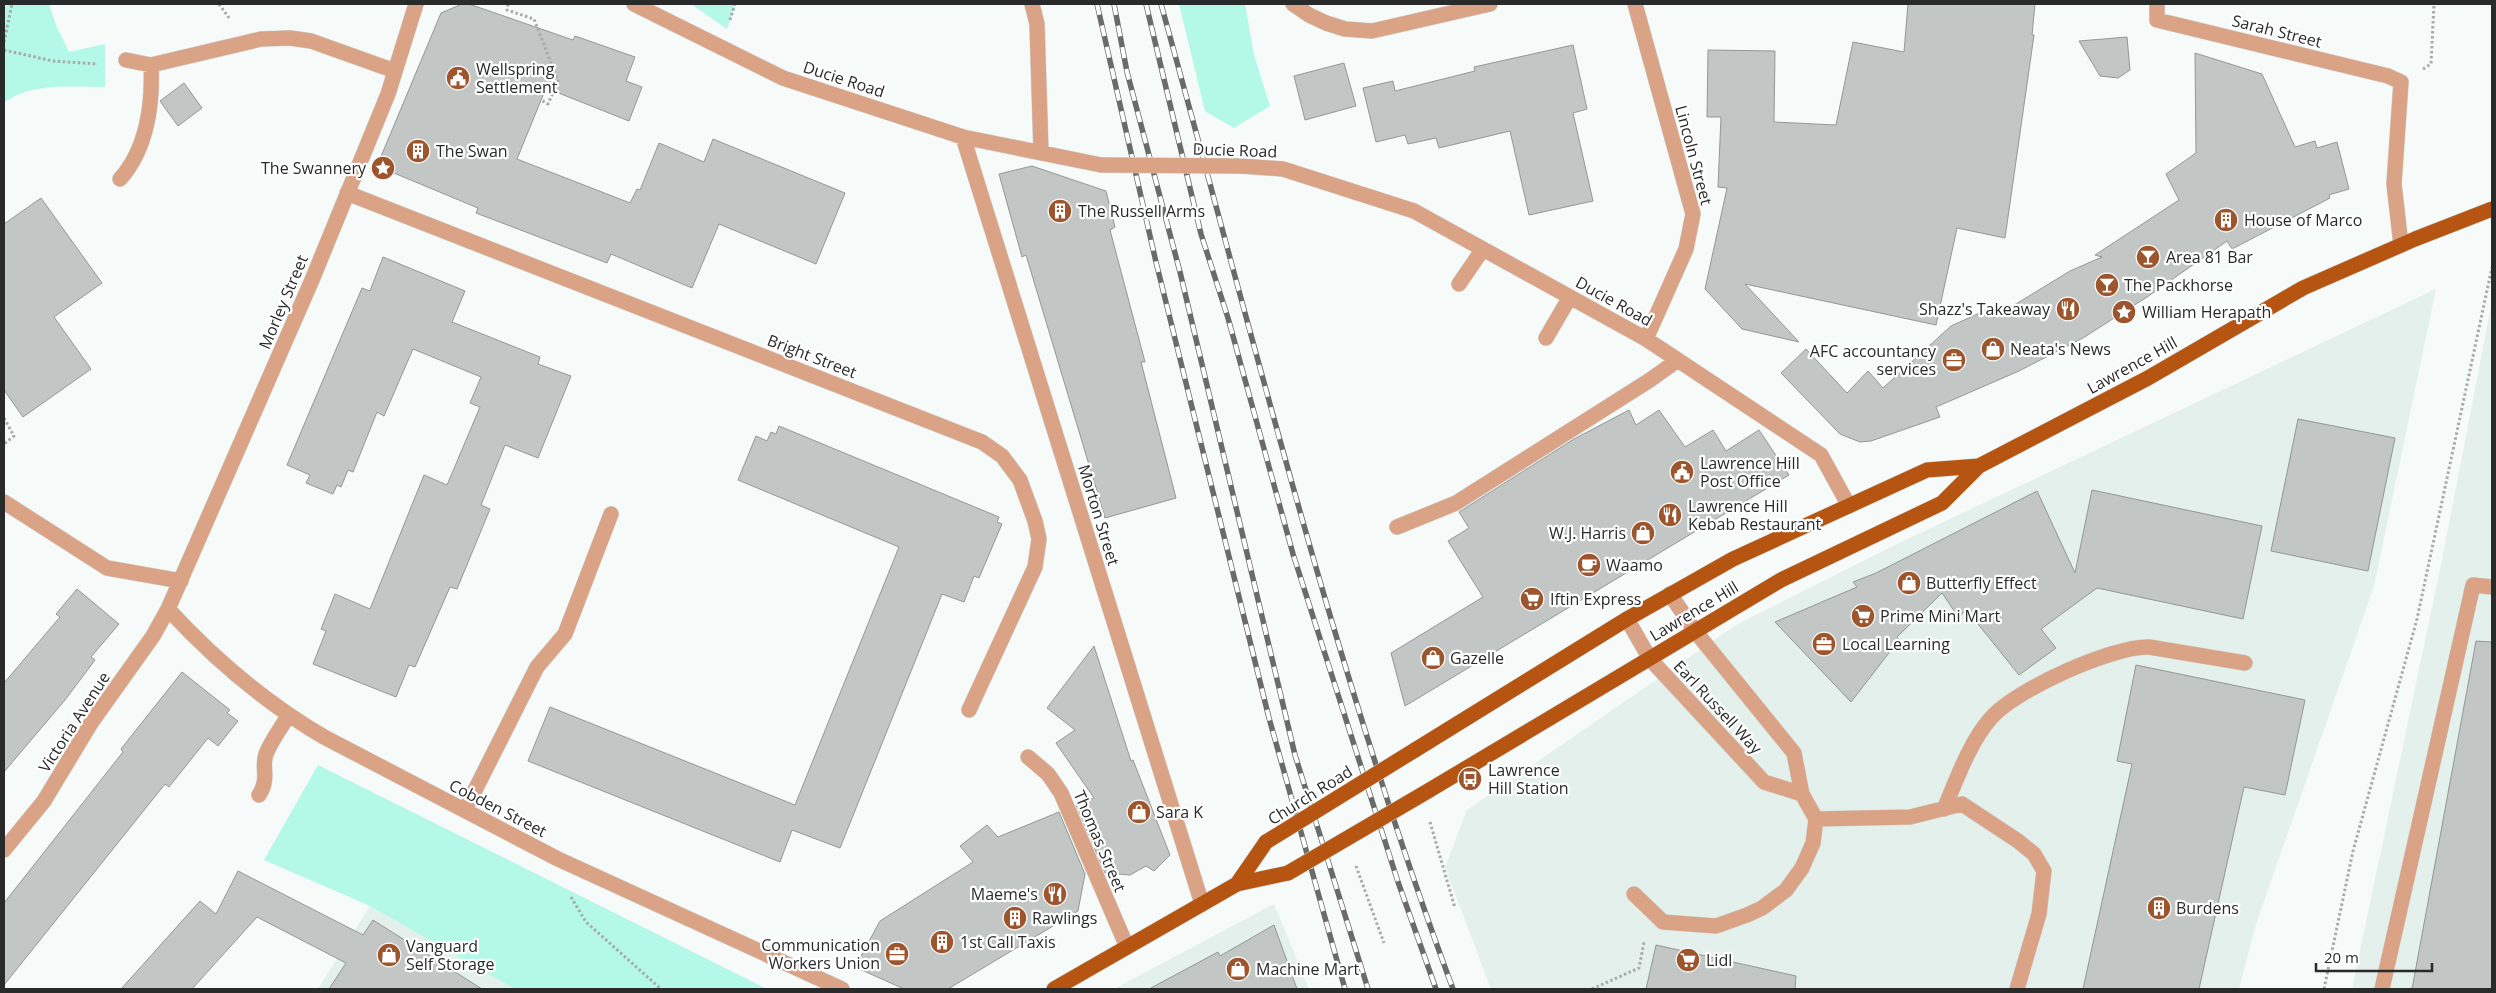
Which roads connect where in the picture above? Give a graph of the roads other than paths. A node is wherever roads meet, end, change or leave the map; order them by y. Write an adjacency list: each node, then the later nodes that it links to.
1 (416, 4): 10 (street, Morley Street)
2 (634, 4): 11 (street, Ducie Road)
3 (1032, 4): 12 (street)
4 (1293, 4): 5 (street)
5 (1490, 4)
6 (1636, 4): 21 (street, Lincoln Street)
7 (2157, 4): 16 (street, Sarah Street)
8 (126, 60): 9 (street)
9 (151, 65): 10 (street); 13 (street)
10 (395, 72): 14 (street, Morley Street)
11 (963, 137): 12 (street, Ducie Road); 49 (street, Morton Street)
12 (1041, 152): 17 (street, Ducie Road, bridge)
13 (120, 179)
14 (347, 193): 28 (street, Morley Street); 36 (street, Bright Street)
15 (2492, 209): 16 (main road, Lawrence Hill)
16 (2408, 242): 23 (main road, Lawrence Hill)
17 (1482, 249): 18 (street); 19 (street, Ducie Road)
18 (1459, 284)
19 (1570, 297): 20 (street); 21 (street, Ducie Road)
20 (1546, 338)
21 (1646, 339): 22 (street, Ducie Road)
22 (1678, 360): 25 (street, Ducie Road); 27 (street)
23 (1979, 466): 25 (main road, Lawrence Hill); 33 (main road, Lawrence Hill)
24 (4, 502): 28 (street)
25 (1849, 506): 30 (main road, Lawrence Hill)
26 (611, 514): 44 (street)
27 (1397, 527)
28 (181, 581): 31 (street, Morley Street)
29 (2492, 587): 54 (street)
30 (1670, 594): 32 (main road, Lawrence Hill); 33 (street, Earl Russell Way)
31 (168, 609): 37 (street, Cobden Street); 46 (street, Victoria Avenue)
32 (1627, 619): 34 (street, Earl Russell Way); 38 (main road, Lawrence Hill)
33 (1695, 631): 34 (main road, Lawrence Hill); 41 (street, Earl Russell Way)
34 (1650, 659): 40 (main road, Lawrence Hill); 41 (street, Earl Russell Way)
35 (2245, 663): 43 (street)
36 (969, 710)
37 (288, 716): 42 (street); 44 (street, Cobden Street)
38 (1415, 750): 47 (main road, Church Road, bridge)
39 (1028, 757): 50 (street, Thomas Street)
40 (1428, 791): 47 (main road, Church Road, bridge)
41 (1802, 794): 45 (street, Earl Russell Way)
42 (259, 795)
43 (1944, 809): 45 (street); 53 (street)
44 (465, 810): 51 (street, Cobden Street)
45 (1816, 819): 48 (street)
46 (4, 850)
47 (1236, 884): 49 (main road, Church Road)
48 (1634, 894)
49 (1202, 904): 50 (main road, Church Road)
50 (1127, 947): 52 (main road, Church Road)
51 (842, 989)
52 (1054, 989)
53 (2018, 989)
54 (2382, 989)

